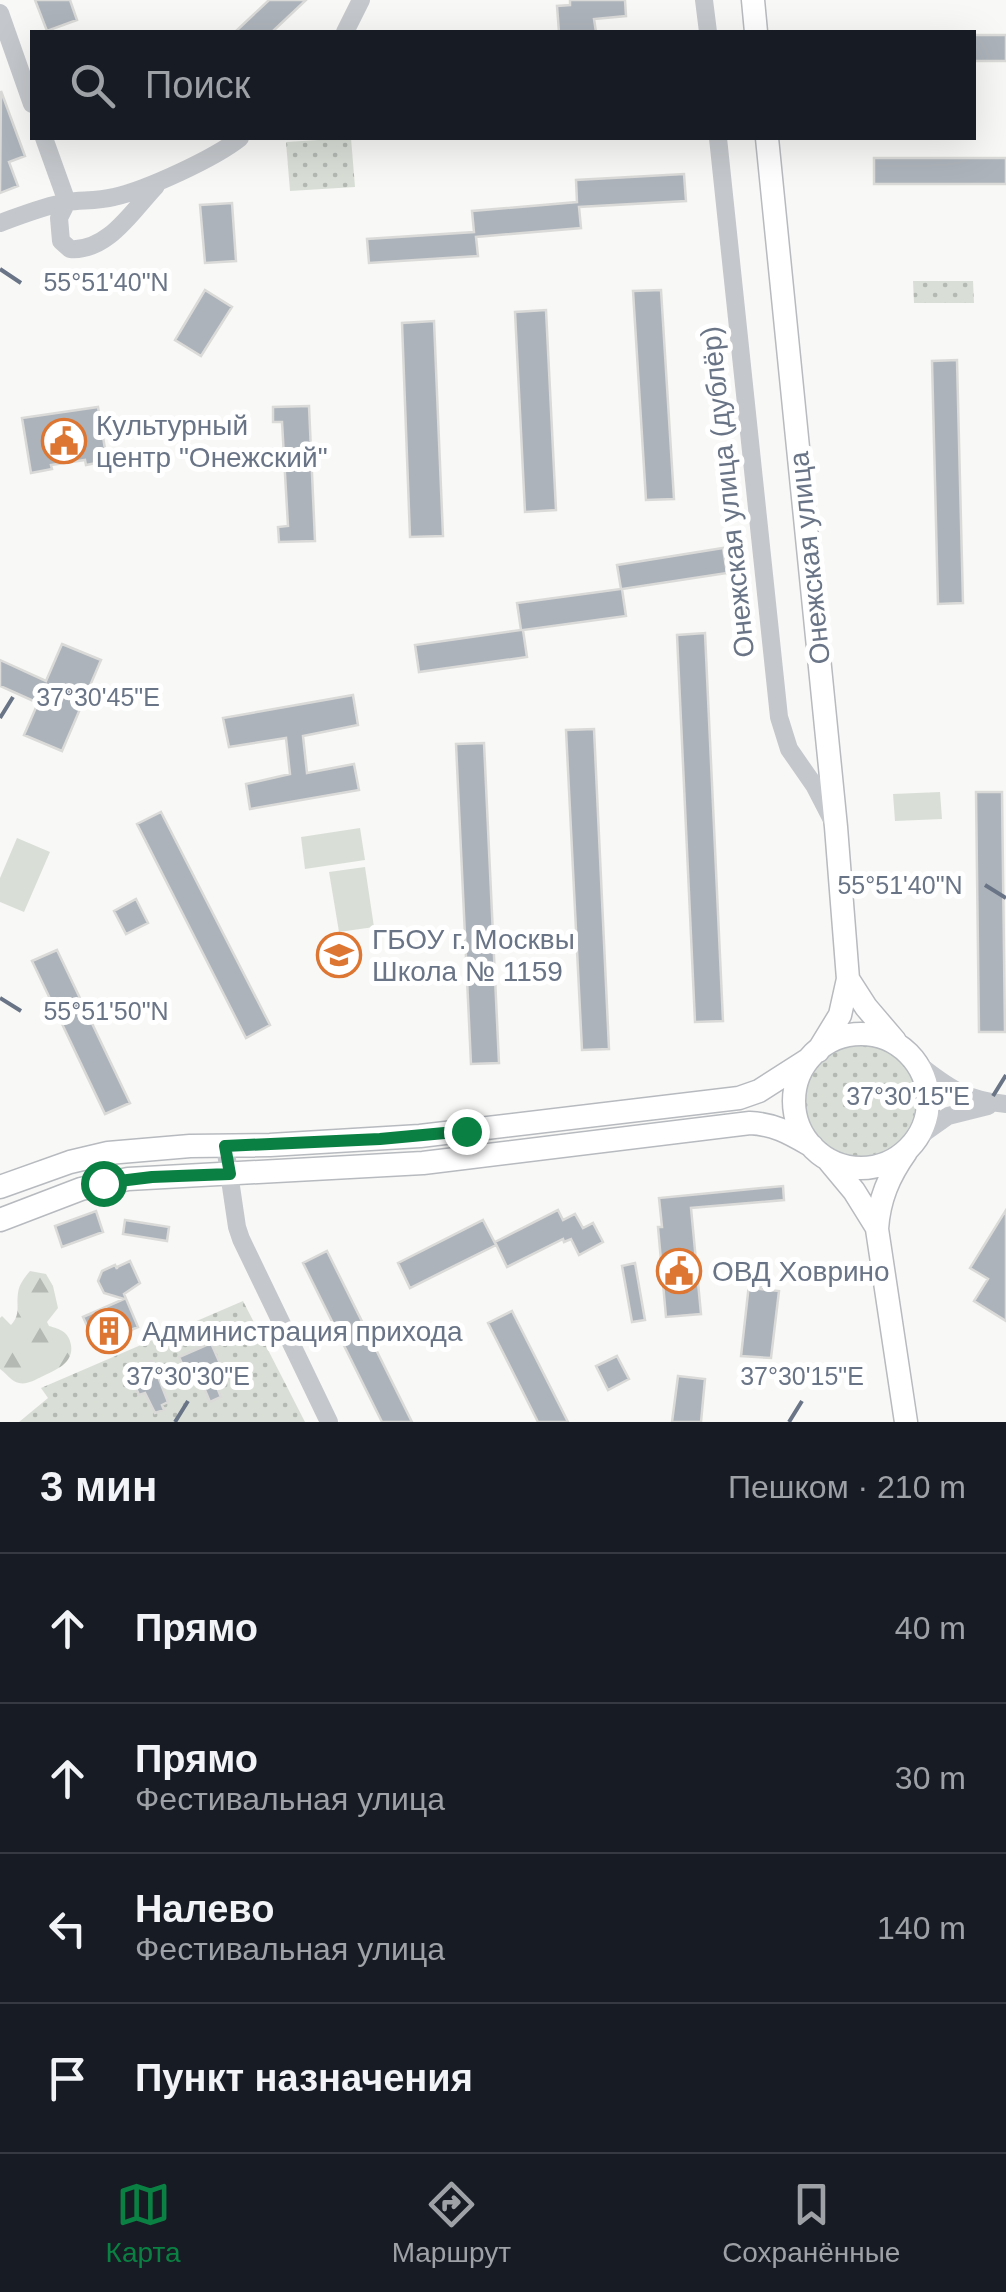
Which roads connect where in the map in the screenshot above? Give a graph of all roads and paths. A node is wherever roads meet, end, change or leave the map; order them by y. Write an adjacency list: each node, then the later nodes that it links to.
1 (361, 0): 5 (street)
2 (704, 0): 6 (street)
3 (753, 0): 7 (main road)
4 (0, 13): 8 (street)
5 (346, 30)
6 (708, 30)
7 (756, 30)
8 (30, 98)
9 (45, 140): 14 (street)
10 (237, 140): 13 (street)
11 (718, 140): 16 (street, Онежская улица (дублёр))
12 (767, 140): 16 (main road, Онежская улица)
13 (162, 179): 14 (street); 14 (street)
14 (68, 202): 15 (street)
15 (0, 223)
16 (836, 827): 17 (main road, Онежская улица)
17 (848, 979): 18 (main road, Онежская улица); 19 (main road)
18 (813, 1055): 19 (main road); 22 (main road); 23 (main road)
19 (909, 1055): 20 (street); 21 (main road)
20 (1002, 1104): 21 (street)
21 (913, 1143): 23 (main road); 27 (main road)
22 (225, 1146): 24 (street); 25 (main road)
23 (819, 1152): 24 (main road); 27 (main road)
24 (230, 1174): 26 (main road); 28 (street)
25 (0, 1188)
26 (0, 1224)
27 (877, 1228): 29 (main road)
28 (329, 1422)
29 (906, 1422)

